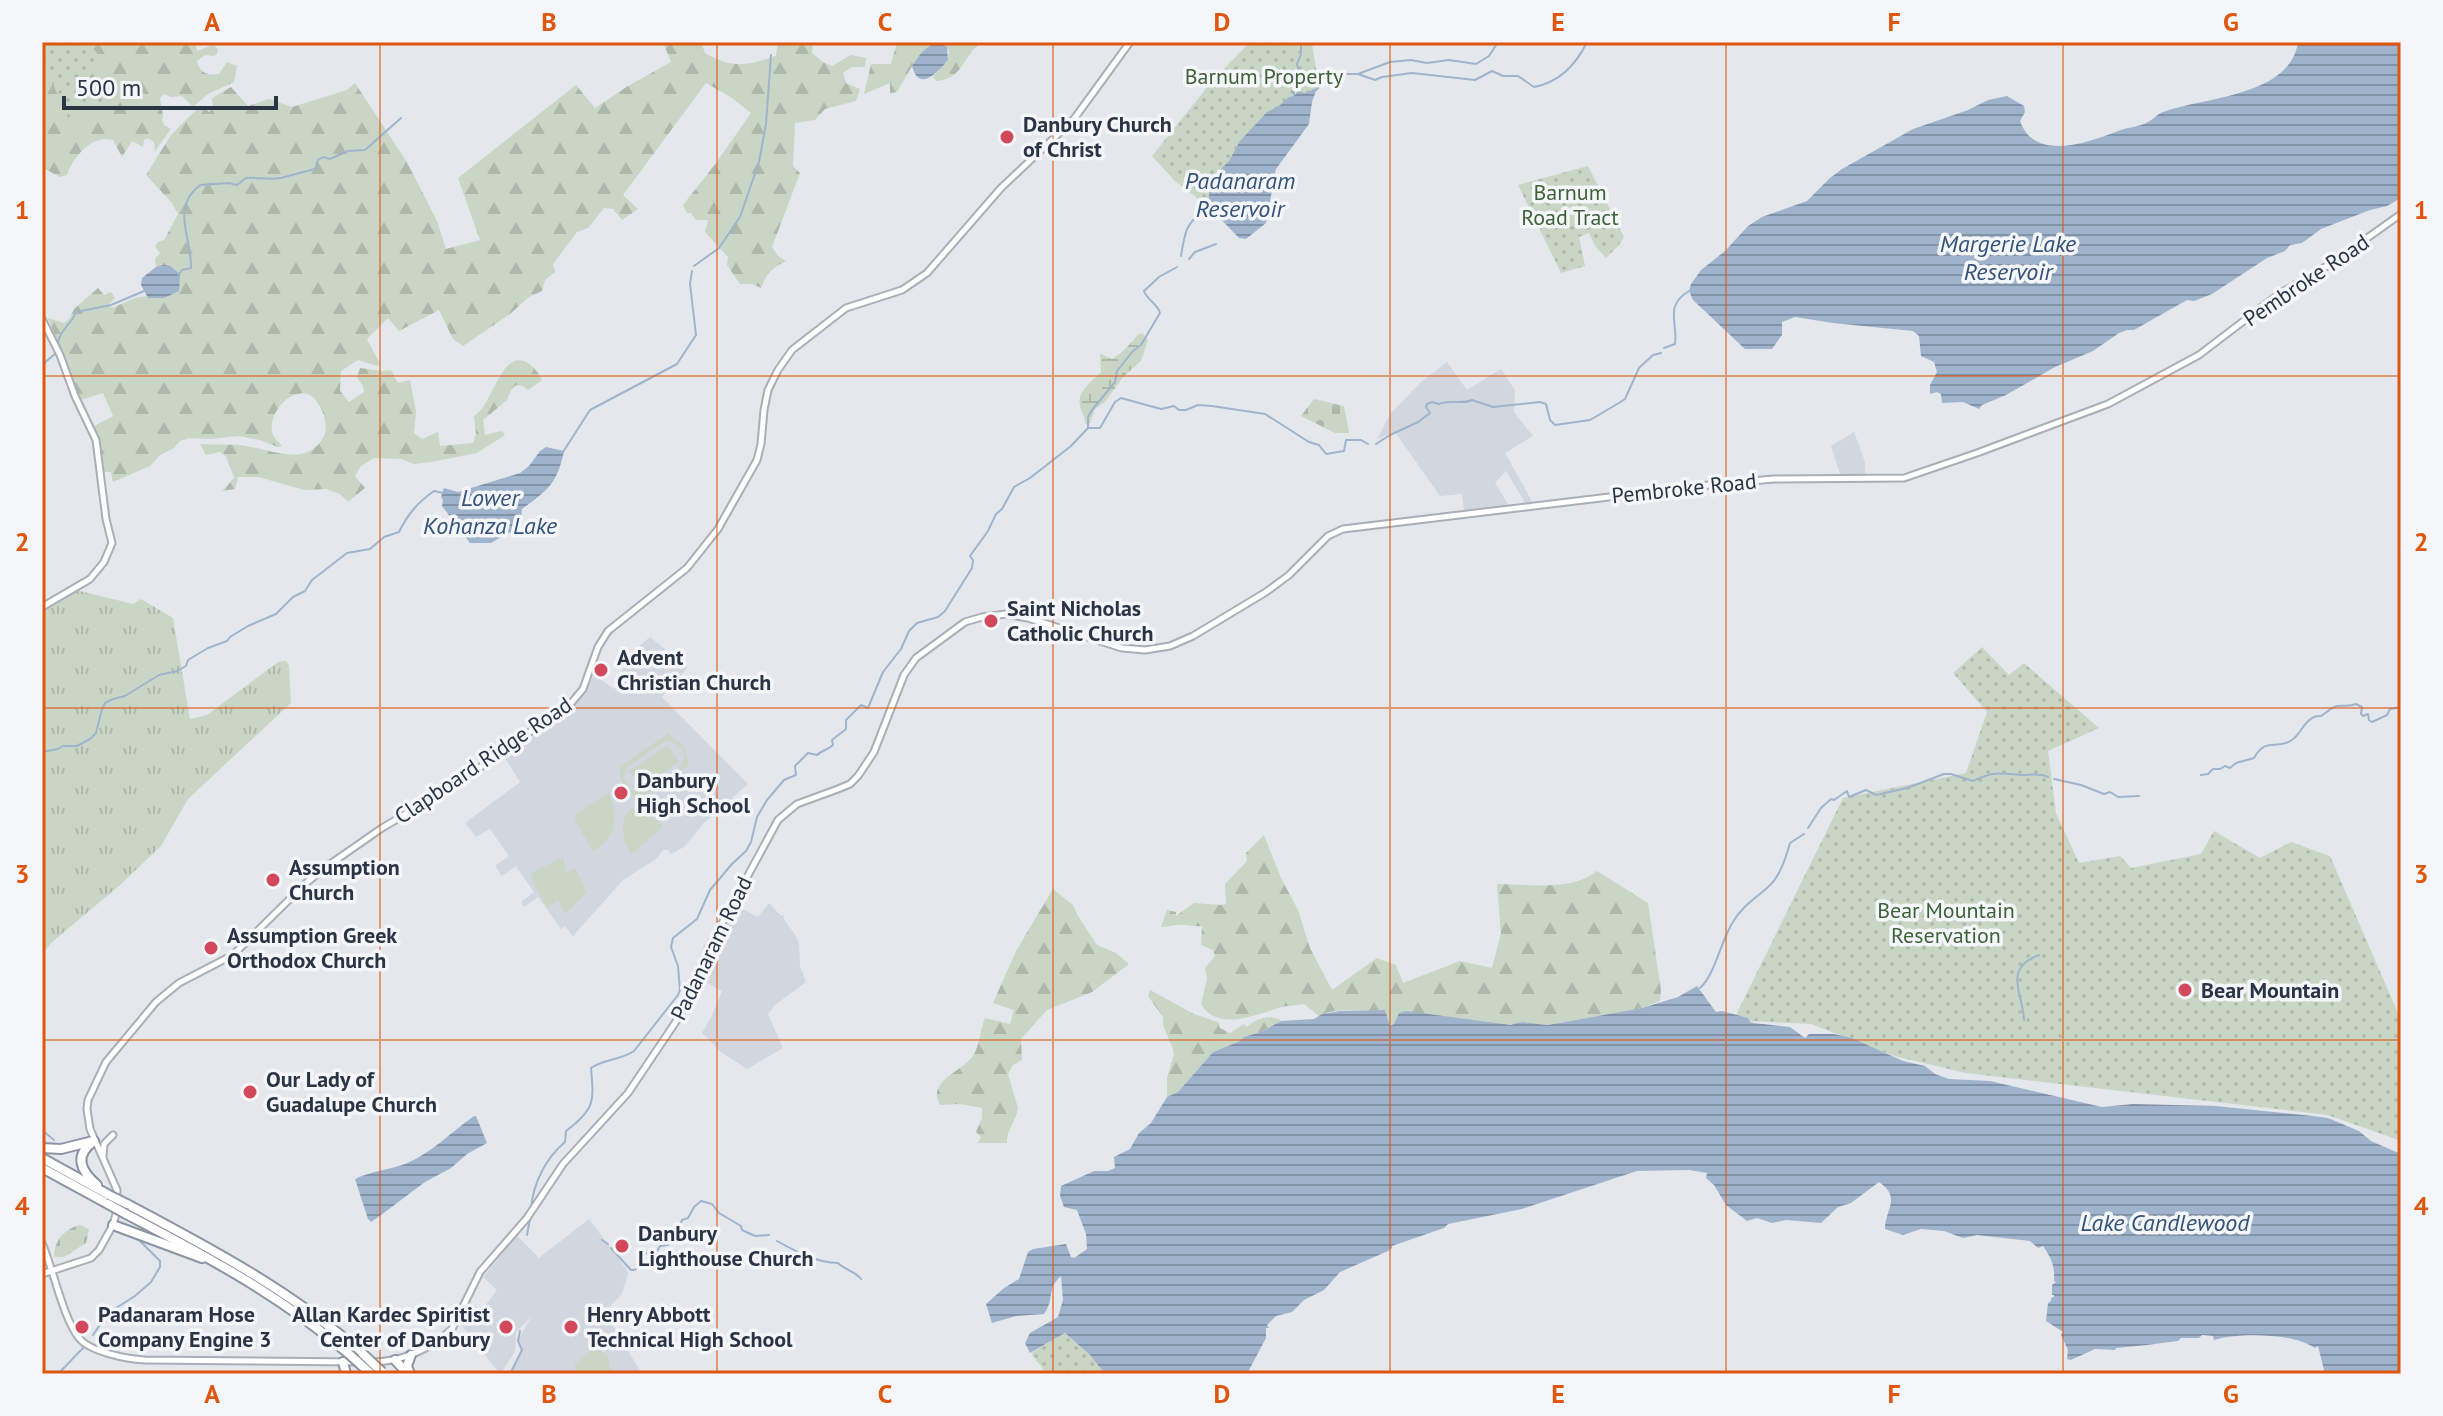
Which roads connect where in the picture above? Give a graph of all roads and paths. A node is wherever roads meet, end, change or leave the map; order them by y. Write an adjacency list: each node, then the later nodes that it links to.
1 (1130, 42): 7 (main road, Clapboard Ridge Road)
2 (2401, 214): 5 (main road, Pembroke Road)
3 (42, 319): 4 (main road)
4 (42, 607)
5 (948, 634): 19 (main road, Padanaram Road)
6 (113, 1135): 10 (main road)
7 (94, 1141): 8 (highway); 10 (main road); 12 (highway)
8 (42, 1148)
9 (42, 1158): 12 (highway)
10 (105, 1161): 14 (main road)
11 (42, 1168): 12 (highway)
12 (109, 1200): 13 (highway, bridge)
13 (127, 1209): 18 (highway); 23 (highway, bridge)
14 (113, 1225): 16 (main road); 18 (highway)
15 (42, 1243): 16 (main road)
16 (52, 1271): 17 (main road); 21 (main road)
17 (42, 1274)
18 (254, 1283): 22 (highway, bridge)
19 (411, 1355): 20 (main road); 25 (highway)
20 (395, 1360): 21 (main road); 25 (highway)
21 (343, 1362): 24 (highway)
22 (371, 1373)
23 (383, 1373)
24 (346, 1374)
25 (409, 1374)

